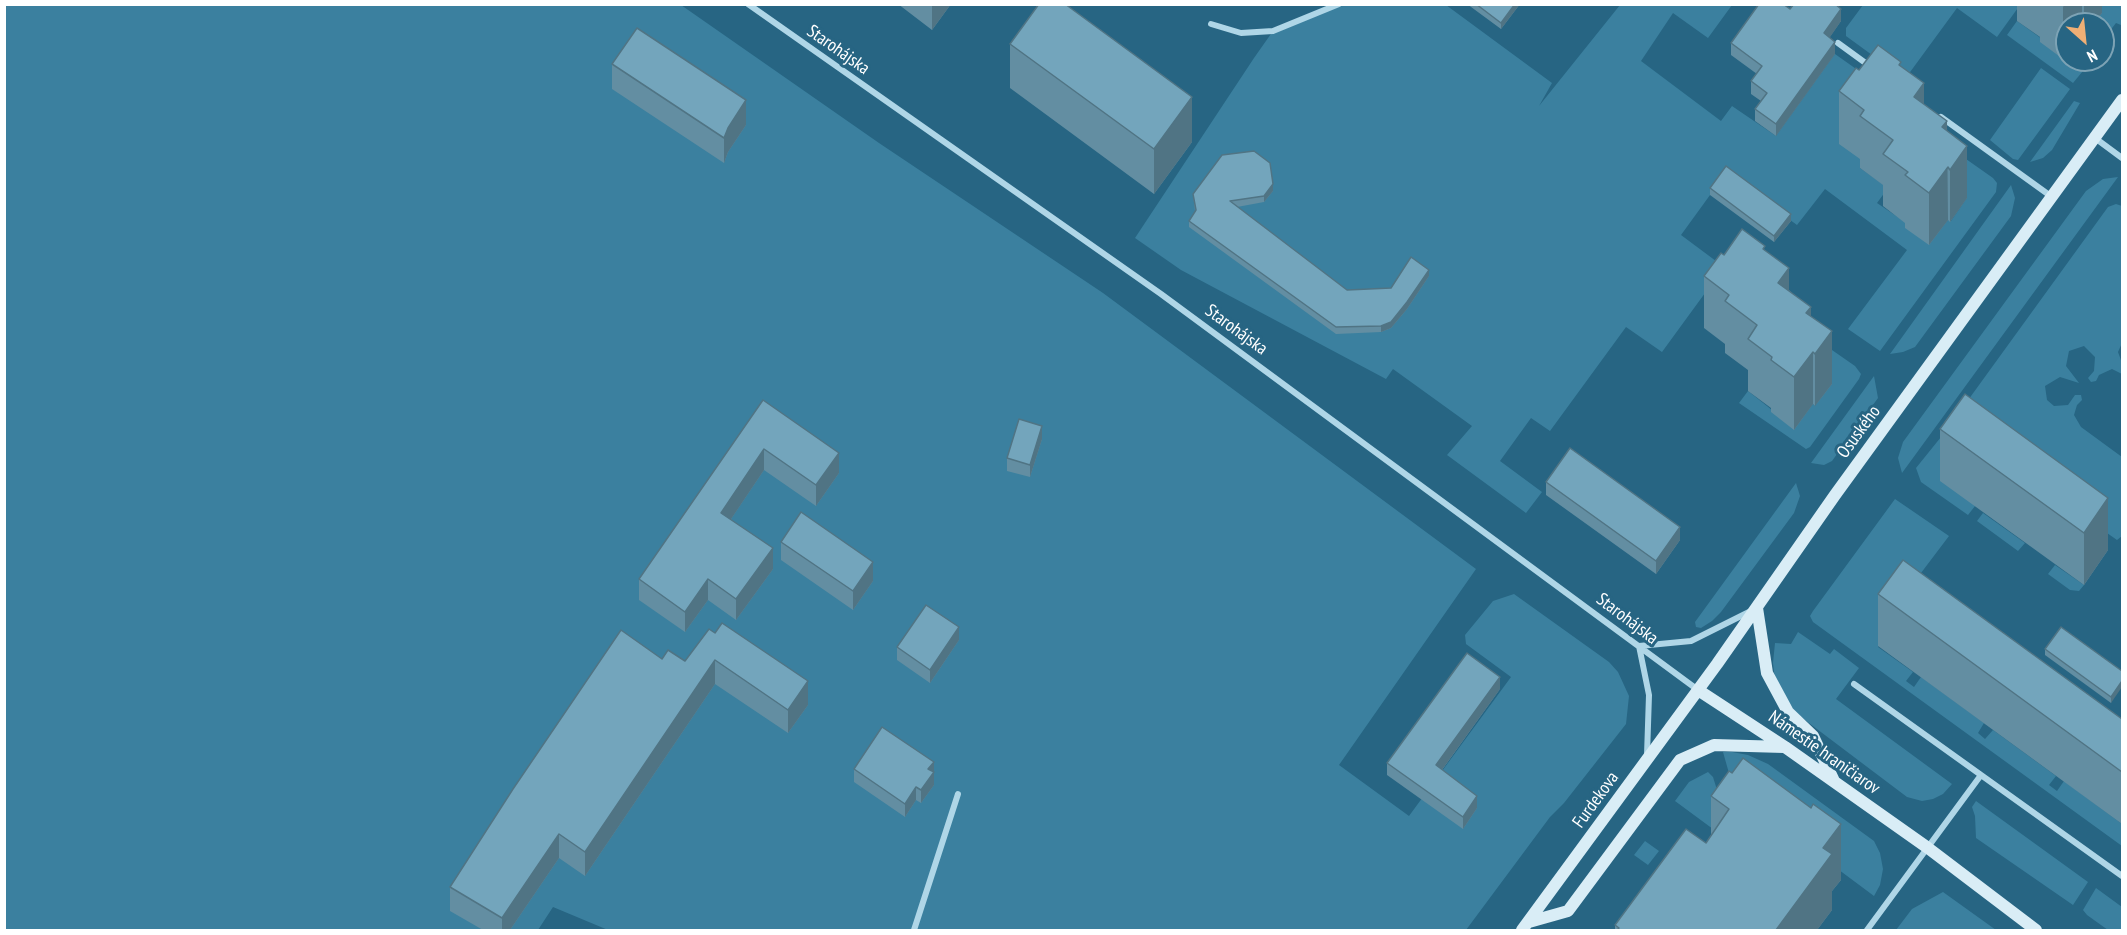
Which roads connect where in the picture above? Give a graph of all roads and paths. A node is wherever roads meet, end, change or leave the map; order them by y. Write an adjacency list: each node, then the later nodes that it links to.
1 (748, 4): 12 (street, Starohájska)
2 (1339, 4): 3 (street)
3 (1211, 24)
4 (1838, 43): 5 (street)
5 (1874, 69)
6 (2122, 100): 8 (street, Osuského)
7 (1937, 115): 10 (street)
8 (2094, 138): 9 (street); 10 (street, Osuského)
9 (2122, 158)
10 (2052, 197): 11 (street, Osuského)
11 (1757, 608): 12 (street); 14 (street, Osuského); 18 (street)
12 (1639, 646): 14 (street, Starohájska); 16 (street)
13 (1854, 684): 17 (street)
14 (1698, 690): 15 (street, Námestie hraničiarov); 16 (street, Furdekova)
15 (1785, 747): 18 (street, Námestie hraničiarov); 22 (street)
16 (1647, 761): 22 (street, Furdekova)
17 (1981, 775): 20 (street); 21 (street)
18 (1834, 782): 20 (street, Námestie hraničiarov)
19 (958, 794): 23 (street)
20 (1928, 848): 24 (street); 25 (street, Námestie hraničiarov)
21 (2122, 876)
22 (1526, 926)
23 (914, 930)
24 (1867, 930)
25 (2036, 930)

